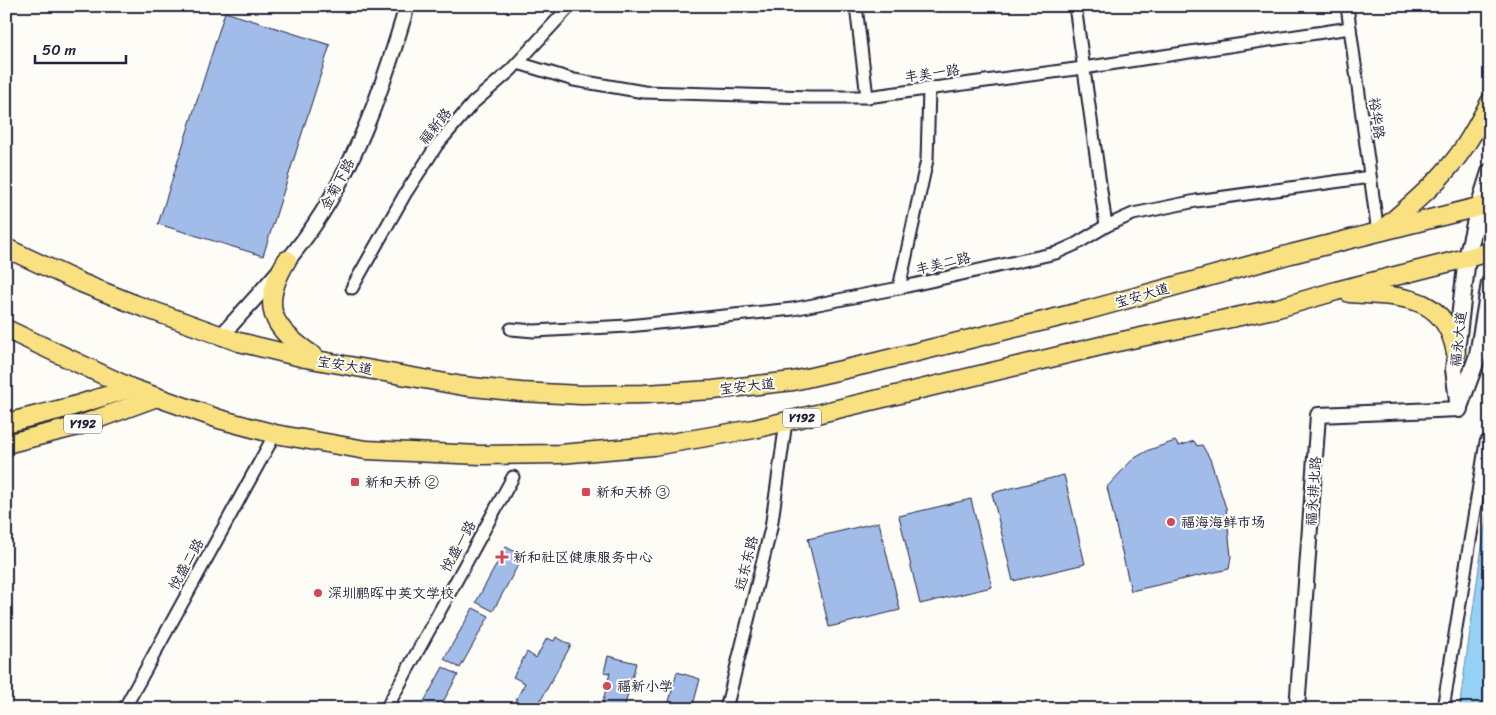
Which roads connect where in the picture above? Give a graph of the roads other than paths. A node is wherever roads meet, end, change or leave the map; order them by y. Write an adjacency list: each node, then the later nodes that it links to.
1 (407, 6): 20 (street, 金菊下路)
2 (570, 6): 7 (street, 福新路)
3 (856, 6): 10 (street)
4 (1075, 6): 8 (street)
5 (1347, 6): 6 (street, 裕华路)
6 (1350, 28): 8 (street, 丰美一路); 13 (street, 裕华路)
7 (518, 63): 10 (street, 丰美一路); 22 (street, 福新路)
8 (1083, 68): 9 (street, 丰美一路); 15 (street)
9 (929, 89): 10 (street, 丰美一路); 23 (street)
10 (867, 97)
11 (1490, 102): 16 (main road)
12 (1490, 172): 14 (main road, 福永大道)
13 (1370, 177): 15 (street, 丰美二路); 16 (street, 裕华路)
14 (1484, 206): 16 (main road, 宝安大道); 19 (main road, 福永大道)
15 (1106, 226): 23 (street, 丰美二路)
16 (1378, 233): 29 (main road, 宝安大道)
17 (6, 248): 27 (main road, 宝安大道)
18 (1490, 252): 19 (main road)
19 (1467, 258): 24 (main road, Y192); 28 (main road, 福永大道)
20 (287, 260): 27 (street, 金菊下路); 29 (main road)
21 (1490, 283): 32 (main road, 福永大道)
22 (352, 288)
23 (899, 288): 25 (street, 丰美二路)
24 (1336, 291): 28 (main road); 33 (main road, Y192)
25 (511, 329)
26 (6, 330): 30 (main road)
27 (221, 336): 29 (main road, 宝安大道)
28 (1456, 353): 32 (main road, 福永大道)
29 (323, 361)
30 (131, 388): 31 (main road, Y192); 34 (main road, Y192)
31 (157, 397): 35 (main road, Y192); 37 (main road, Y192)
32 (1458, 409): 42 (street, 福永排北路)
33 (786, 422): 35 (main road, Y192); 41 (street, 远东东路)
34 (6, 423)
35 (275, 434): 39 (street, 悦盛二路)
36 (1486, 442): 43 (street)
37 (6, 444)
38 (513, 477): 40 (street, 悦盛一路)
39 (124, 709)
40 (386, 709)
41 (726, 709)
42 (1297, 709)
43 (1443, 709)

